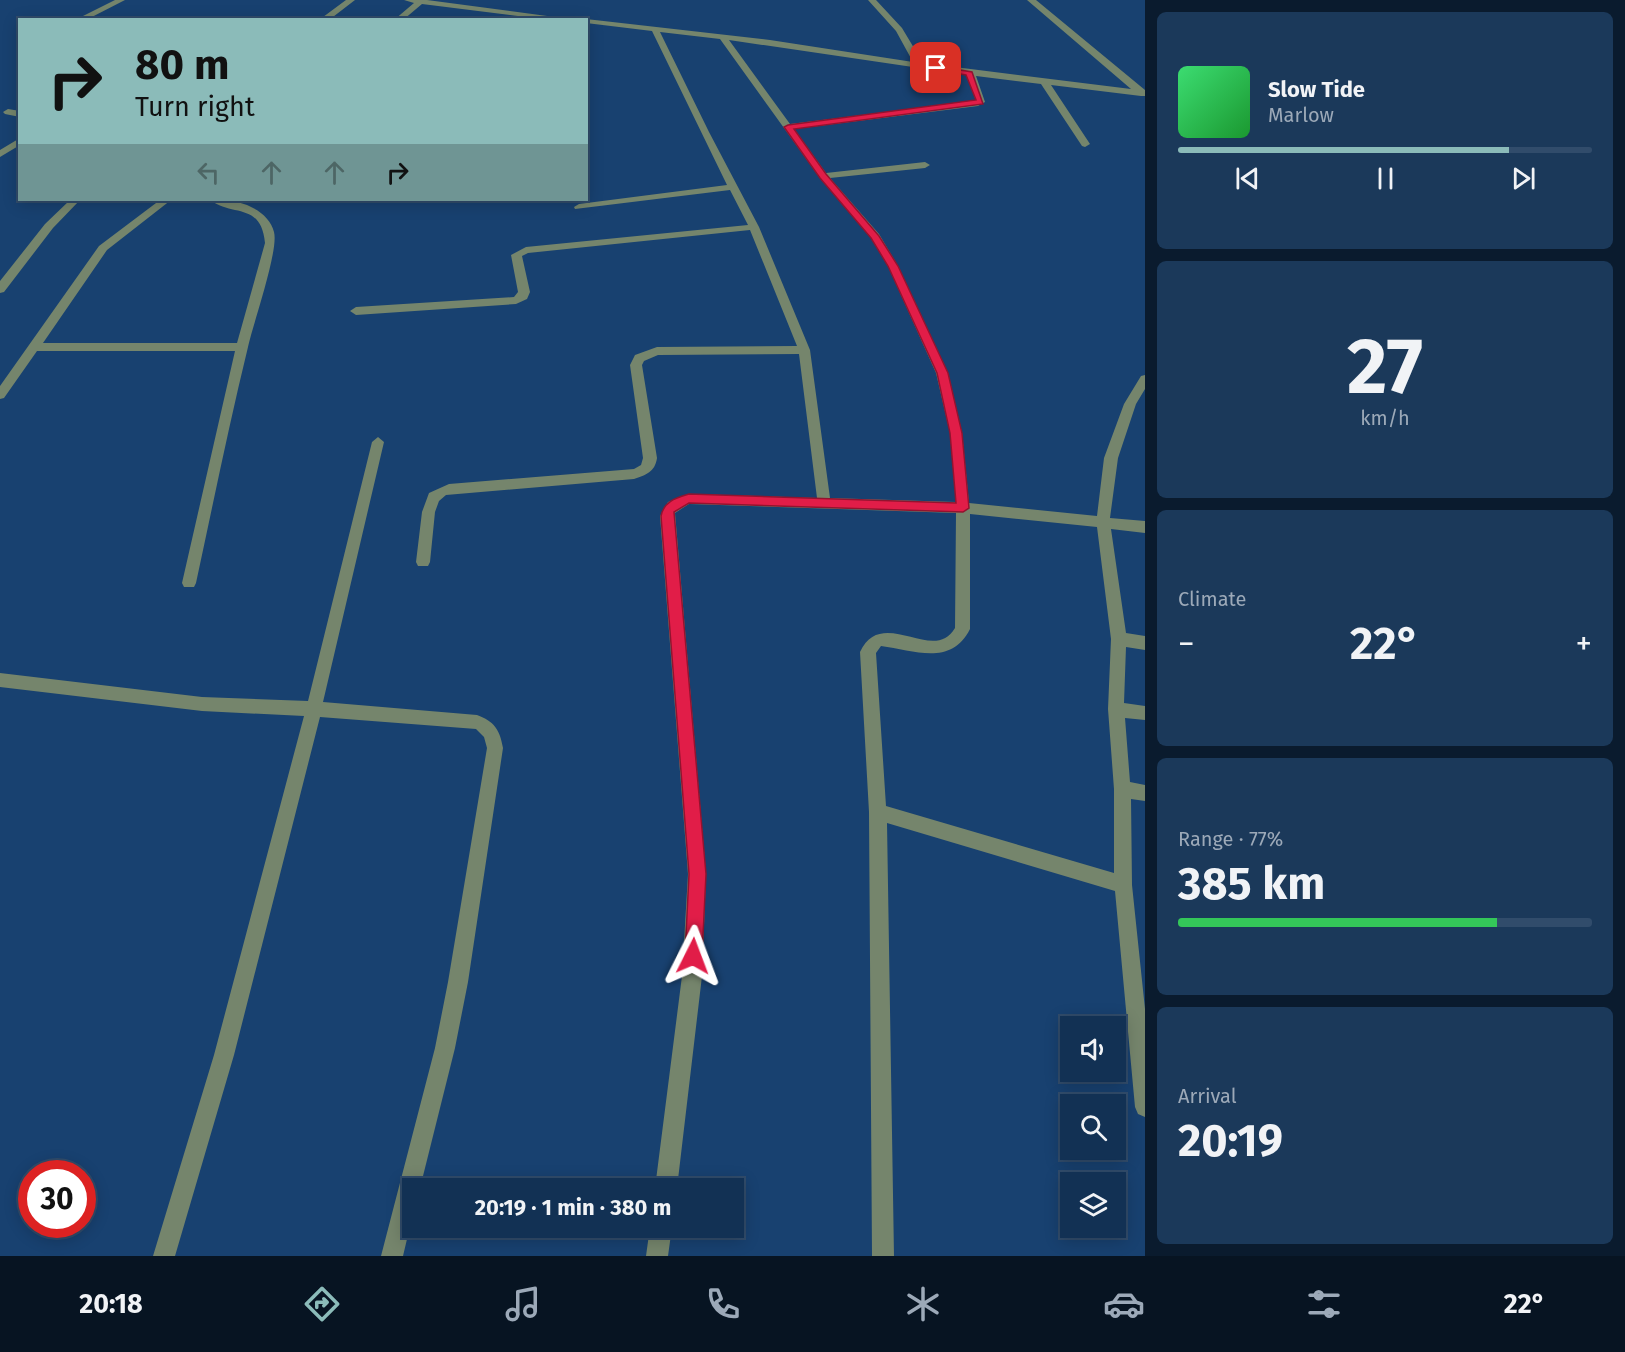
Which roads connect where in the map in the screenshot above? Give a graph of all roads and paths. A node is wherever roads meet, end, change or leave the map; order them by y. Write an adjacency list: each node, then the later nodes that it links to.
1 (121, 0): 7 (street)
2 (351, 0): 8 (street)
3 (408, 0): 6 (street)
4 (872, 0): 14 (street)
5 (1031, 0): 17 (street)
6 (420, 2): 9 (street); 10 (street)
7 (83, 18)
8 (326, 18)
9 (401, 18)
10 (556, 18)
11 (588, 21): 12 (street)
12 (655, 29): 13 (street); 26 (street)
13 (723, 37): 14 (street); 20 (street)
14 (920, 66): 15 (street)
15 (970, 73): 16 (street); 20 (street)
16 (1044, 81): 17 (street); 22 (street)
17 (1143, 93)
18 (8, 112): 19 (street)
19 (18, 114)
20 (788, 127): 25 (street)
21 (18, 142): 23 (street)
22 (1085, 144)
23 (0, 154)
24 (925, 165): 25 (street)
25 (823, 176): 41 (street)
26 (733, 187): 30 (street); 31 (street)
27 (74, 201): 32 (street)
28 (165, 201): 34 (street)
29 (218, 201): 35 (street)
30 (579, 207)
31 (754, 226): 33 (street); 36 (street)
32 (0, 289)
33 (356, 311)
34 (36, 346): 35 (street); 38 (street)
35 (242, 346): 45 (street)
36 (804, 350): 40 (street); 44 (street)
37 (1145, 379): 42 (street)
38 (0, 395)
39 (378, 442): 49 (street)
40 (824, 501): 41 (street); 57 (street)
41 (963, 508): 42 (street); 54 (street)
42 (1103, 522): 43 (street); 46 (street)
43 (1145, 527)
44 (423, 562)
45 (189, 583)
46 (1119, 639): 47 (street); 50 (street)
47 (1145, 643)
48 (0, 680): 49 (street)
49 (314, 709): 59 (street); 60 (street)
50 (1116, 709): 51 (street); 52 (street)
51 (1145, 713)
52 (1122, 789): 53 (street); 55 (street)
53 (1145, 793)
54 (878, 812): 55 (street); 62 (street)
55 (1123, 885): 56 (street)
56 (1145, 1107)
57 (667, 1178)
58 (659, 1238): 61 (street)
59 (164, 1256)
60 (392, 1256)
61 (657, 1256)
62 (883, 1256)

